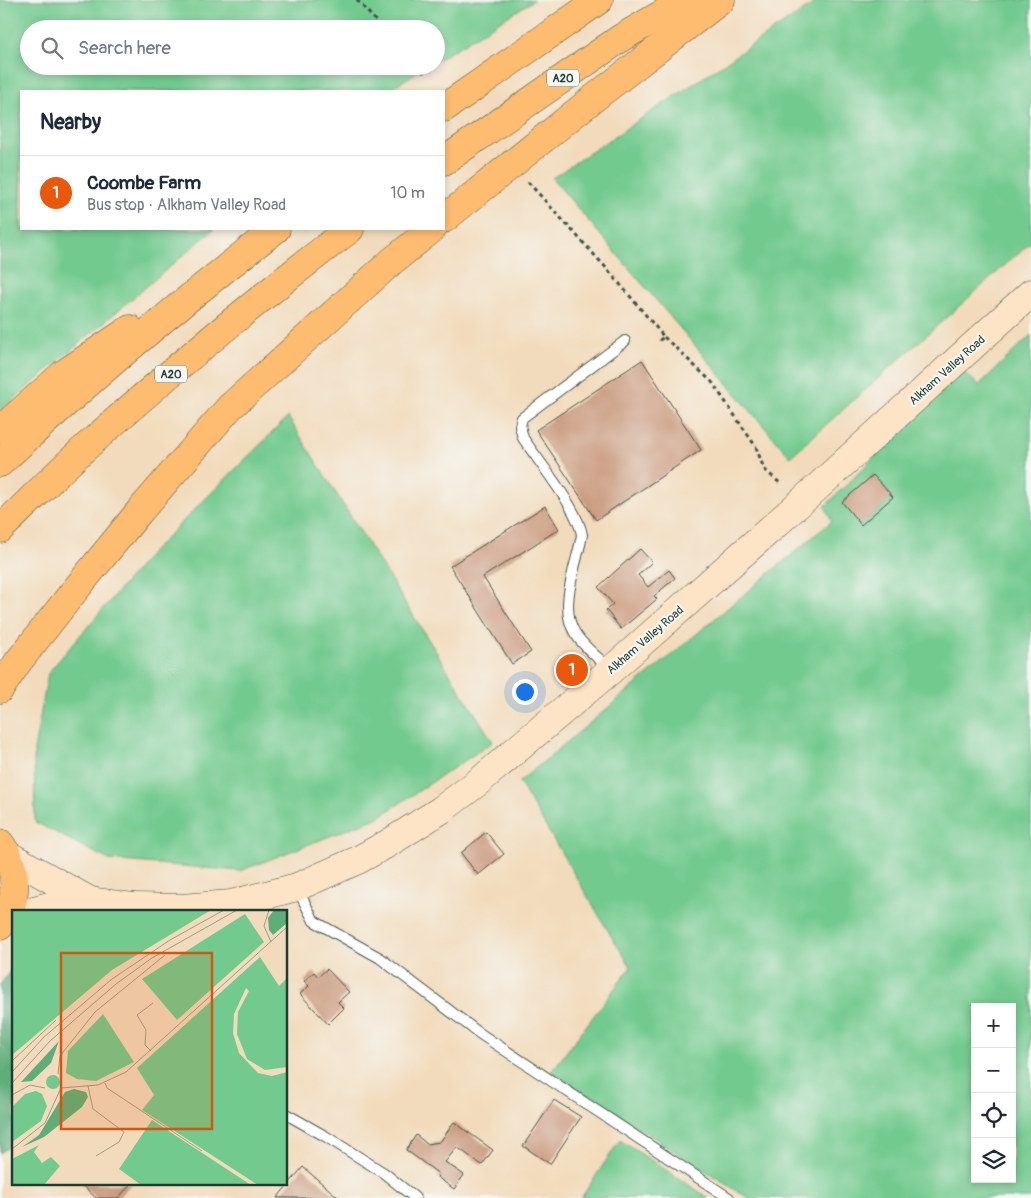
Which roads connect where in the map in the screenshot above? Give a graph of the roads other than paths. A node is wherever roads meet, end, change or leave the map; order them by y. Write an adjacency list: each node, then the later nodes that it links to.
1 (599, 0): 4 (main road)
2 (686, 0): 5 (main road, A20)
3 (721, 0): 6 (main road)
4 (445, 107)
5 (445, 160)
6 (445, 218)
7 (275, 230): 10 (main road)
8 (349, 230): 15 (main road, A20)
9 (431, 230): 17 (main road)
10 (248, 251): 13 (main road); 14 (main road)
11 (1031, 293): 16 (street, Alkham Valley Road)
12 (625, 341): 16 (lane)
13 (0, 430)
14 (0, 463)
15 (0, 529)
16 (611, 670): 19 (street, Alkham Valley Road)
17 (0, 689)
18 (4, 849): 20 (street, Alkham Valley Road); 23 (main road)
19 (297, 887): 22 (street, Alkham Valley Road); 26 (lane)
20 (90, 901): 21 (street, Alkham Valley Road); 22 (street, Alkham Valley Road)
21 (37, 910)
22 (182, 910)
23 (10, 920)
24 (288, 1115): 25 (lane)
25 (415, 1198)
26 (729, 1198)

